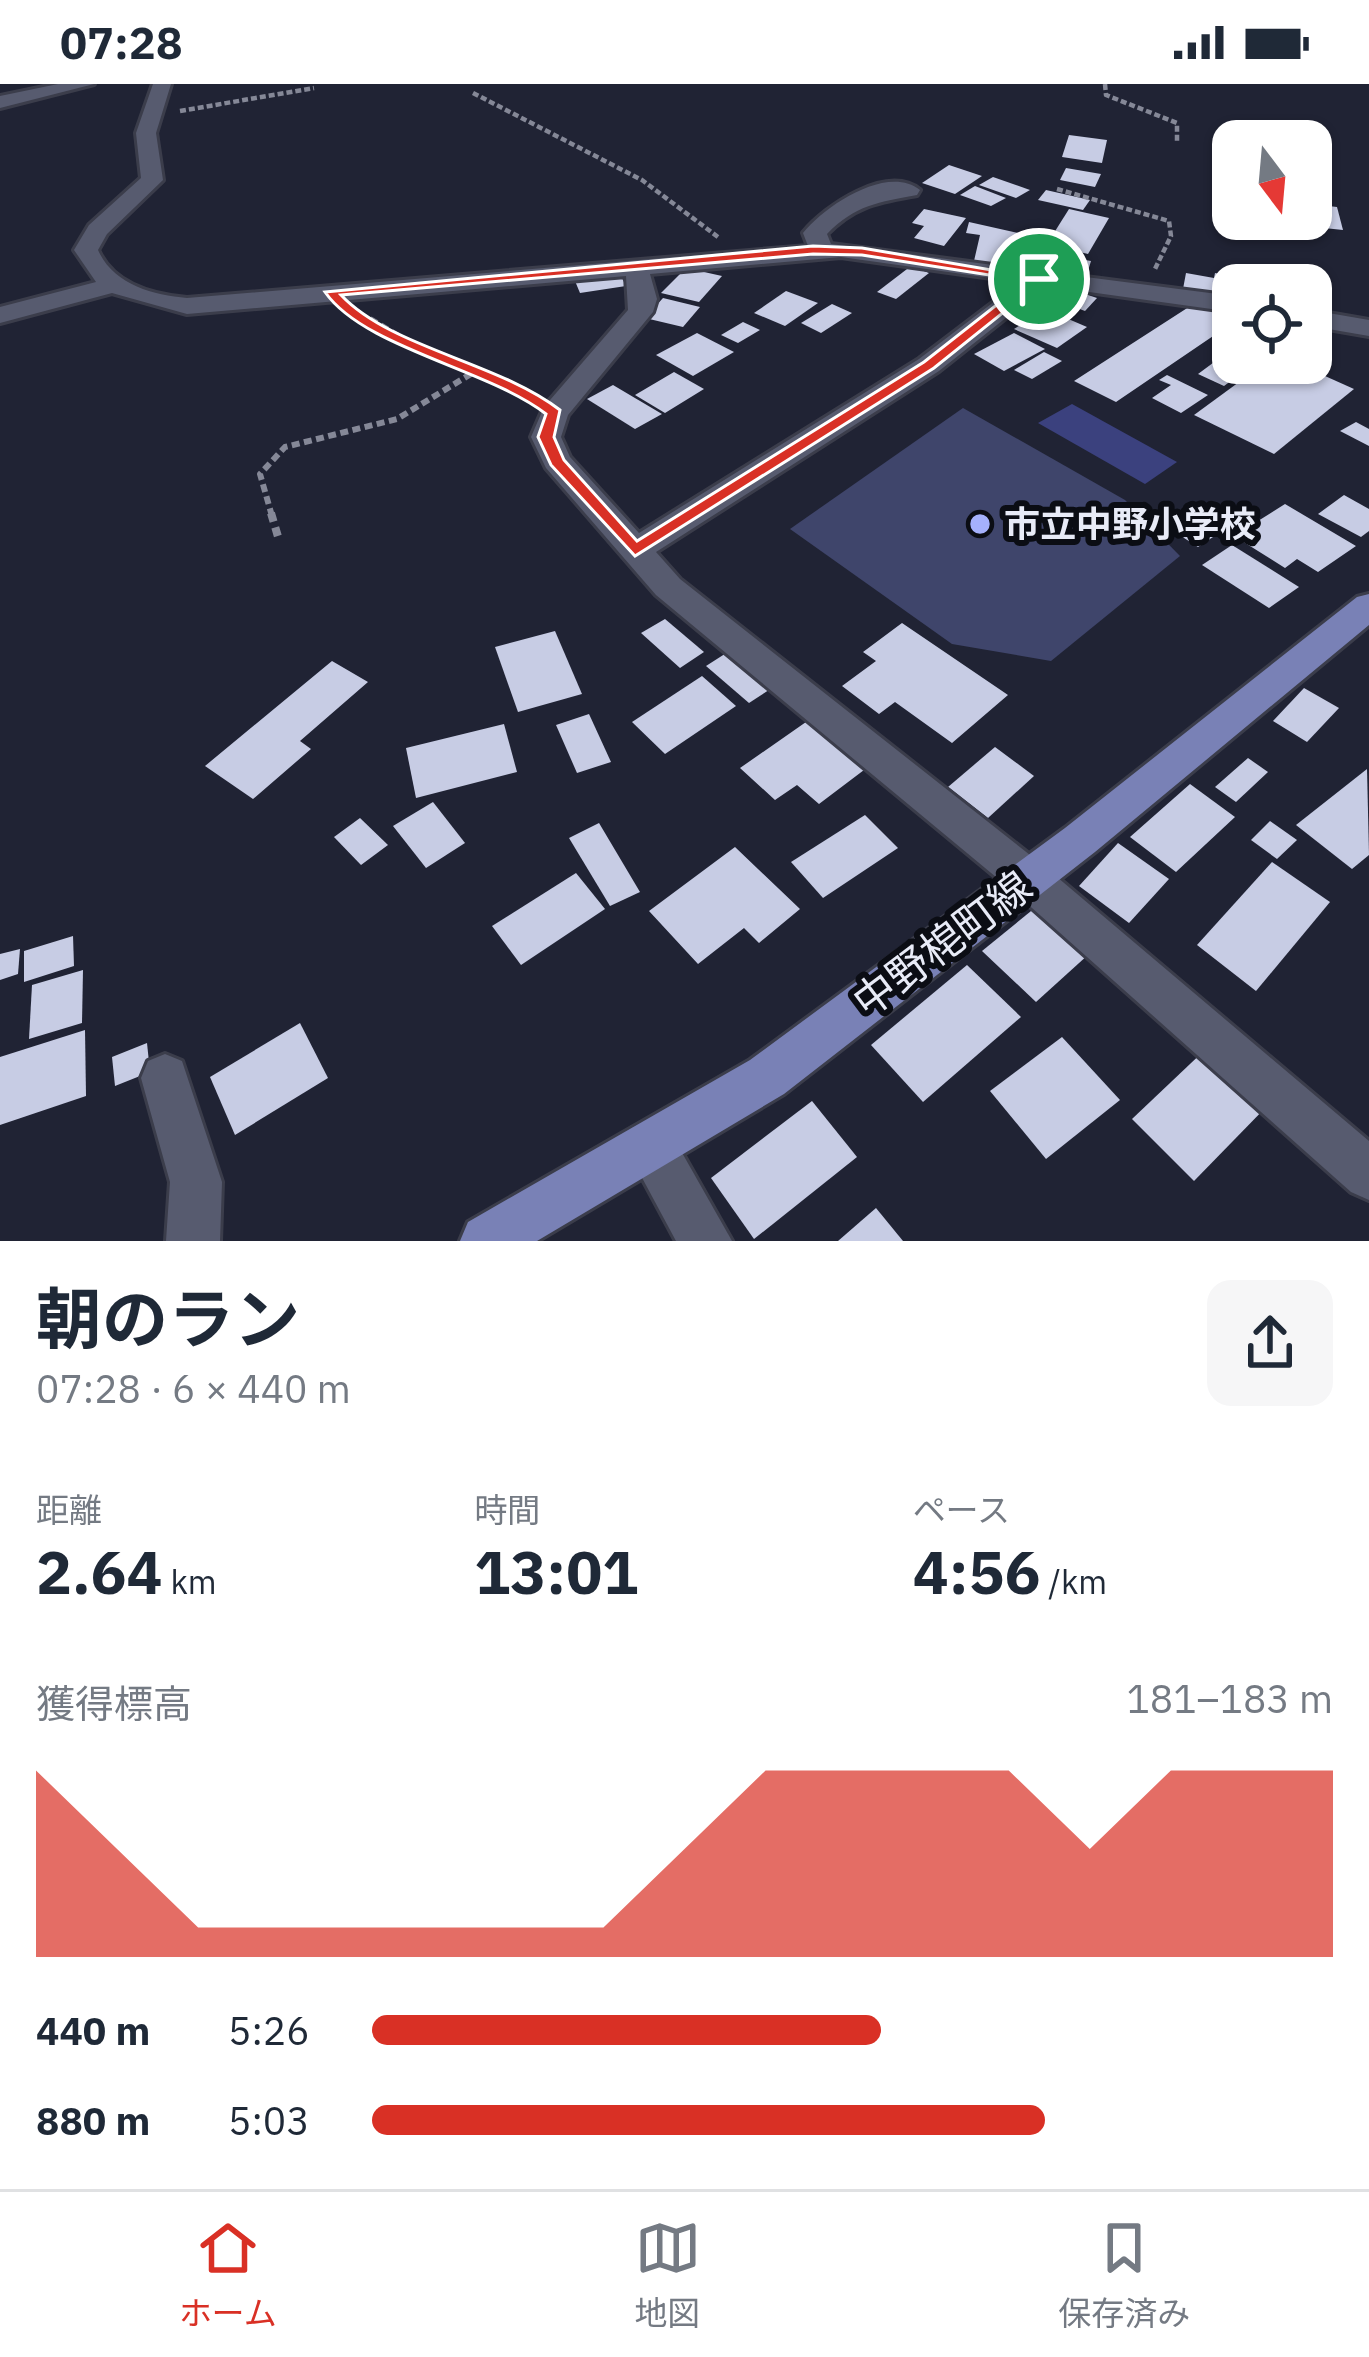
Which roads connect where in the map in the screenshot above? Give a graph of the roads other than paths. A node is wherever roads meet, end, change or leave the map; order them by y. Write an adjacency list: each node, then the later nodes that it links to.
1 (85, 84): 3 (street)
2 (162, 84): 8 (street)
3 (0, 102)
4 (909, 190): 5 (street)
5 (821, 250): 6 (street); 7 (street)
6 (636, 264): 8 (street); 13 (street)
7 (1039, 279): 9 (street); 13 (street)
8 (117, 284): 10 (street)
9 (1212, 300)
10 (0, 315)
11 (1332, 322): 12 (street)
12 (1369, 328)
13 (635, 550): 15 (street)
14 (1369, 606): 15 (main road, 中野梍町線)
15 (1028, 879): 17 (main road, 中野梍町線); 18 (street)
16 (165, 1078): 19 (street)
17 (650, 1146): 20 (main road, 中野梍町線); 21 (street)
18 (1369, 1174)
19 (193, 1241)
20 (487, 1241)
21 (706, 1241)

